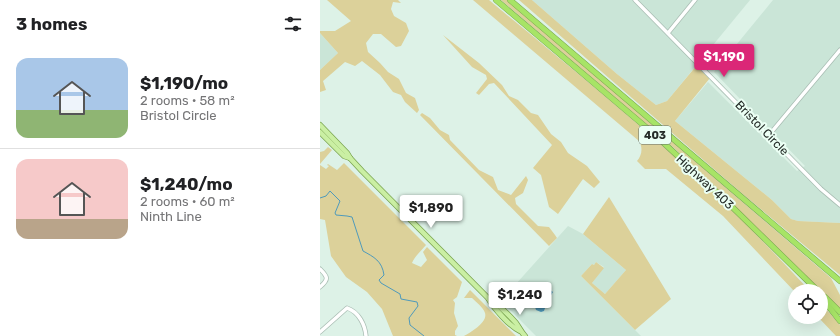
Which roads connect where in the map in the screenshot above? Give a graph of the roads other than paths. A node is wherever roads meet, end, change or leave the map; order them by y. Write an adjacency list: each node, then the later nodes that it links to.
1 (496, 0): 16 (highway, Highway 403 / 403)
2 (510, 0): 6 (highway, Highway 403 / 403)
3 (516, 0): 6 (highway)
4 (635, 0): 7 (street, Bristol Circle)
5 (695, 0): 7 (street)
6 (531, 17): 15 (highway, Highway 403 / 403)
7 (668, 33): 11 (street, Bristol Circle)
8 (840, 50): 11 (street)
9 (320, 125): 12 (main road)
10 (320, 132): 12 (main road)
11 (769, 135): 13 (street, Bristol Circle)
12 (350, 158): 24 (main road)
13 (840, 205)
14 (320, 269): 17 (street)
15 (840, 282)
16 (810, 284)
17 (320, 287)
18 (828, 301): 20 (highway)
19 (828, 306): 21 (highway)
20 (840, 312)
21 (840, 321)
22 (320, 332): 23 (street)
23 (366, 336)
24 (525, 336)

